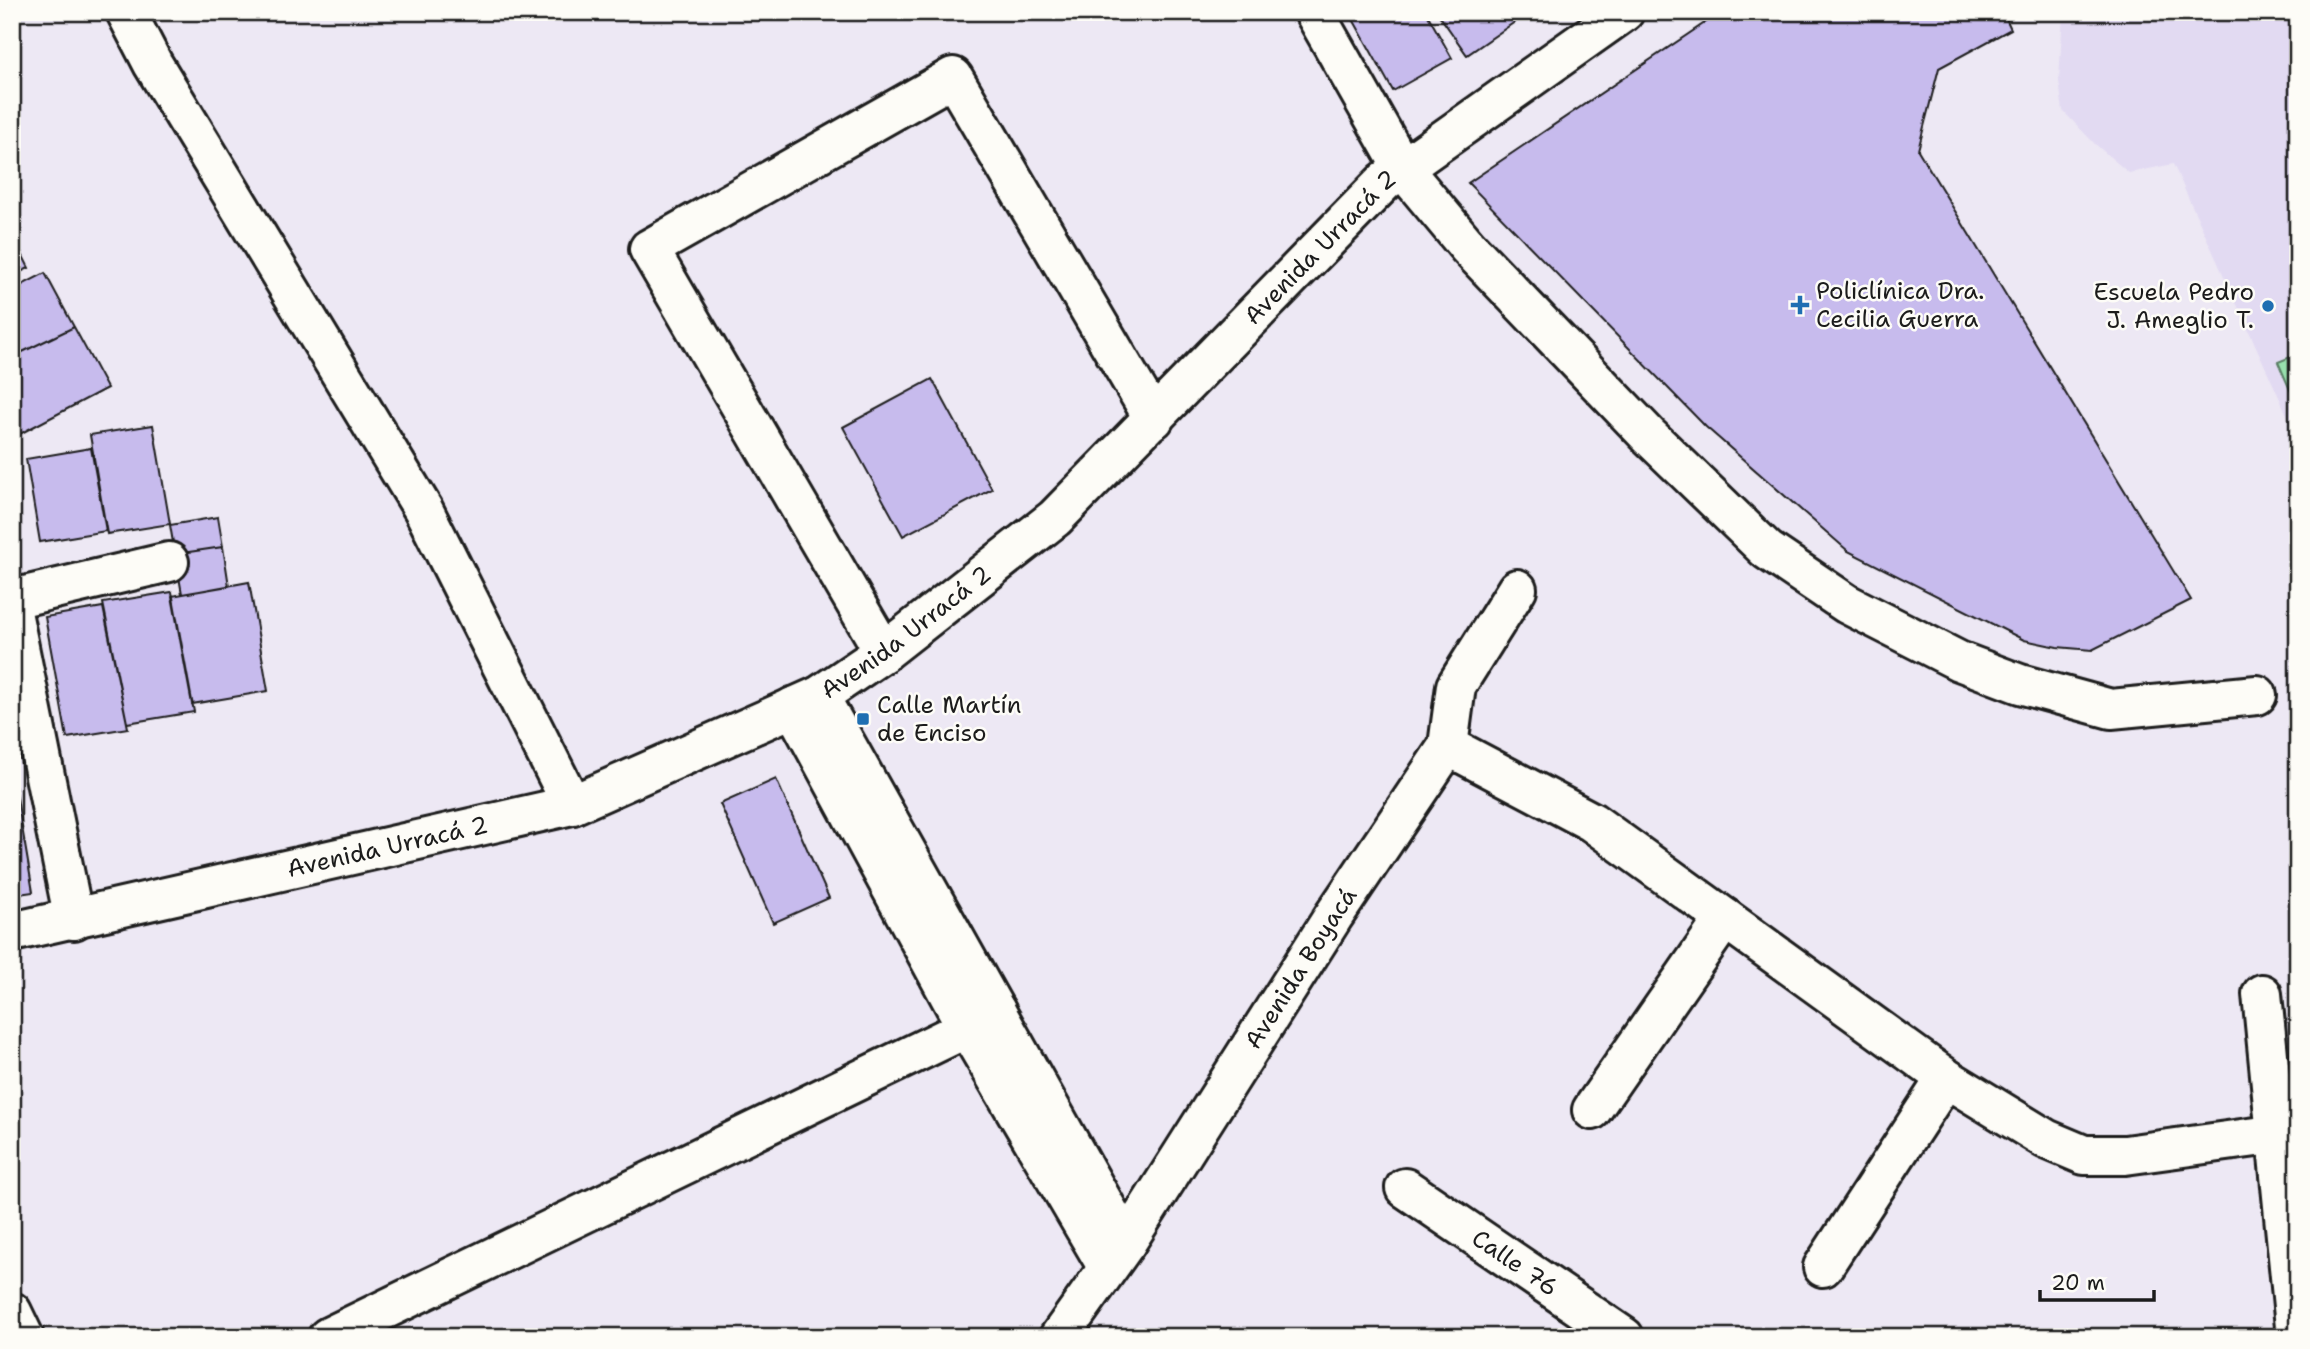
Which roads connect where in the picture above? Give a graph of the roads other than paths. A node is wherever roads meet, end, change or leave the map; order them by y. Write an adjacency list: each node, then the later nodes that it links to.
1 (126, 12): 14 (street)
2 (1314, 12): 4 (street)
3 (1624, 12): 4 (street, Avenida Urracá 2)
4 (1404, 169): 5 (street, Avenida Urracá 2); 11 (street)
5 (1154, 419): 10 (street, Avenida Urracá 2); 10 (street)
6 (169, 562): 8 (street)
7 (1517, 589): 13 (street, Avenida Boyacá)
8 (12, 599)
9 (12, 612): 16 (street)
10 (884, 652): 12 (street, Avenida Urracá 2)
11 (2257, 695)
12 (806, 701): 14 (street, Avenida Urracá 2); 19 (street)
13 (1448, 746): 15 (street); 24 (street, Avenida Boyacá)
14 (572, 805): 16 (street, Avenida Urracá 2)
15 (1725, 918): 20 (street); 21 (street)
16 (74, 920): 17 (street, Avenida Urracá 2)
17 (12, 932)
18 (2262, 994): 22 (street)
19 (982, 1020): 24 (street); 27 (street)
20 (1946, 1078): 22 (street); 25 (street)
21 (1592, 1110)
22 (2278, 1134): 32 (street)
23 (1405, 1188): 31 (street, Calle 76)
24 (1117, 1254): 30 (street, Avenida Boyacá)
25 (1823, 1267)
26 (12, 1312): 28 (street)
27 (388, 1326): 29 (street)
28 (24, 1337)
29 (328, 1337)
30 (1059, 1337)
31 (1625, 1337)
32 (2297, 1337)

